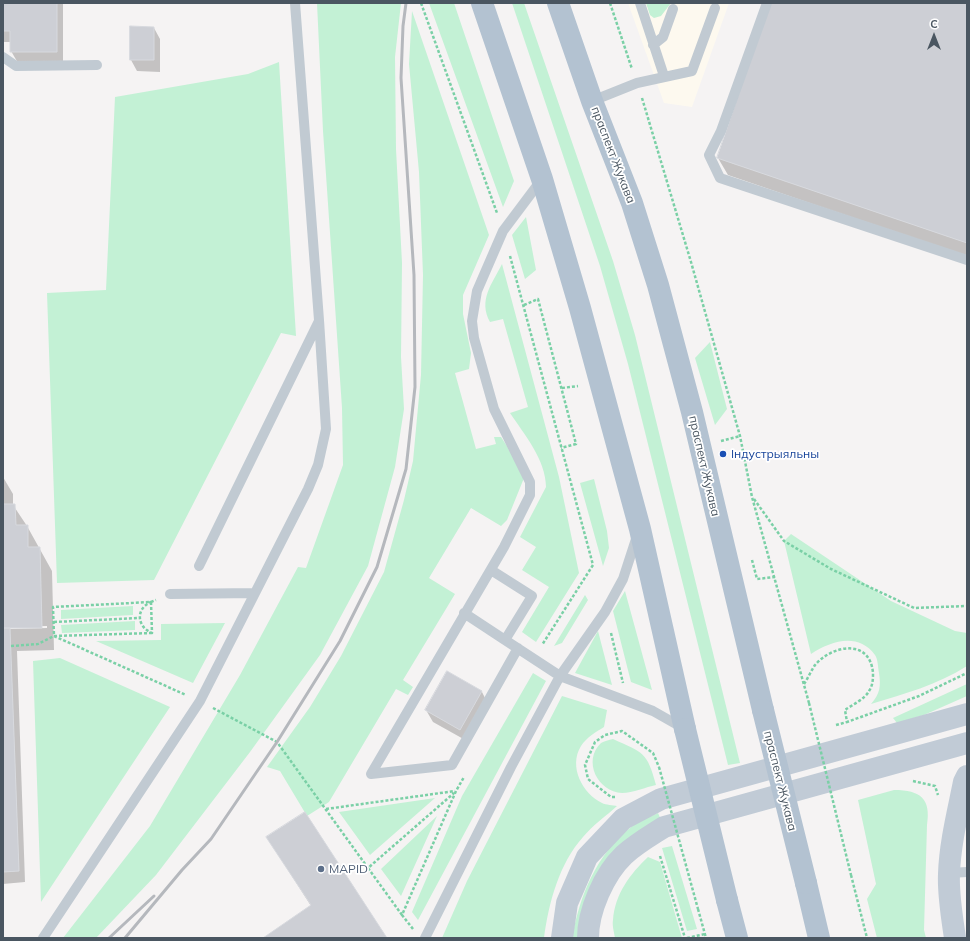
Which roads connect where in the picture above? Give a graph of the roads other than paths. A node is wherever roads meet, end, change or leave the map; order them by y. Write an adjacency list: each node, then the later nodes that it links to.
1 (295, 3): 15 (lane)
2 (558, 3): 12 (main road, праспект Жукава)
3 (640, 3): 8 (lane)
4 (767, 3): 14 (lane)
5 (485, 4): 13 (main road)
6 (715, 8): 11 (lane)
7 (674, 9): 8 (lane)
8 (654, 45): 11 (lane)
9 (3, 57): 10 (lane)
10 (97, 65)
11 (664, 76): 12 (lane)
12 (592, 101): 36 (main road, праспект Жукава, bridge)
13 (542, 179): 16 (main road); 18 (lane)
14 (967, 260)
15 (320, 320): 17 (lane); 19 (lane)
16 (640, 529): 24 (lane); 26 (main road)
17 (199, 566)
18 (491, 570): 21 (lane); 22 (lane)
19 (255, 593): 20 (lane); 31 (lane)
20 (170, 594)
21 (464, 613): 22 (lane); 23 (lane)
22 (505, 640): 23 (lane)
23 (518, 648): 24 (lane)
24 (560, 676): 26 (lane); 32 (lane)
25 (961, 718): 33 (main road)
26 (685, 729): 35 (main road, bridge)
27 (967, 743): 28 (main road)
28 (929, 754): 29 (main road); 34 (main road)
29 (965, 779): 30 (main road)
30 (958, 872): 37 (main road)
31 (43, 938)
32 (425, 938)
33 (562, 938)
34 (588, 938)
35 (737, 938)
36 (819, 938)
37 (955, 938)

